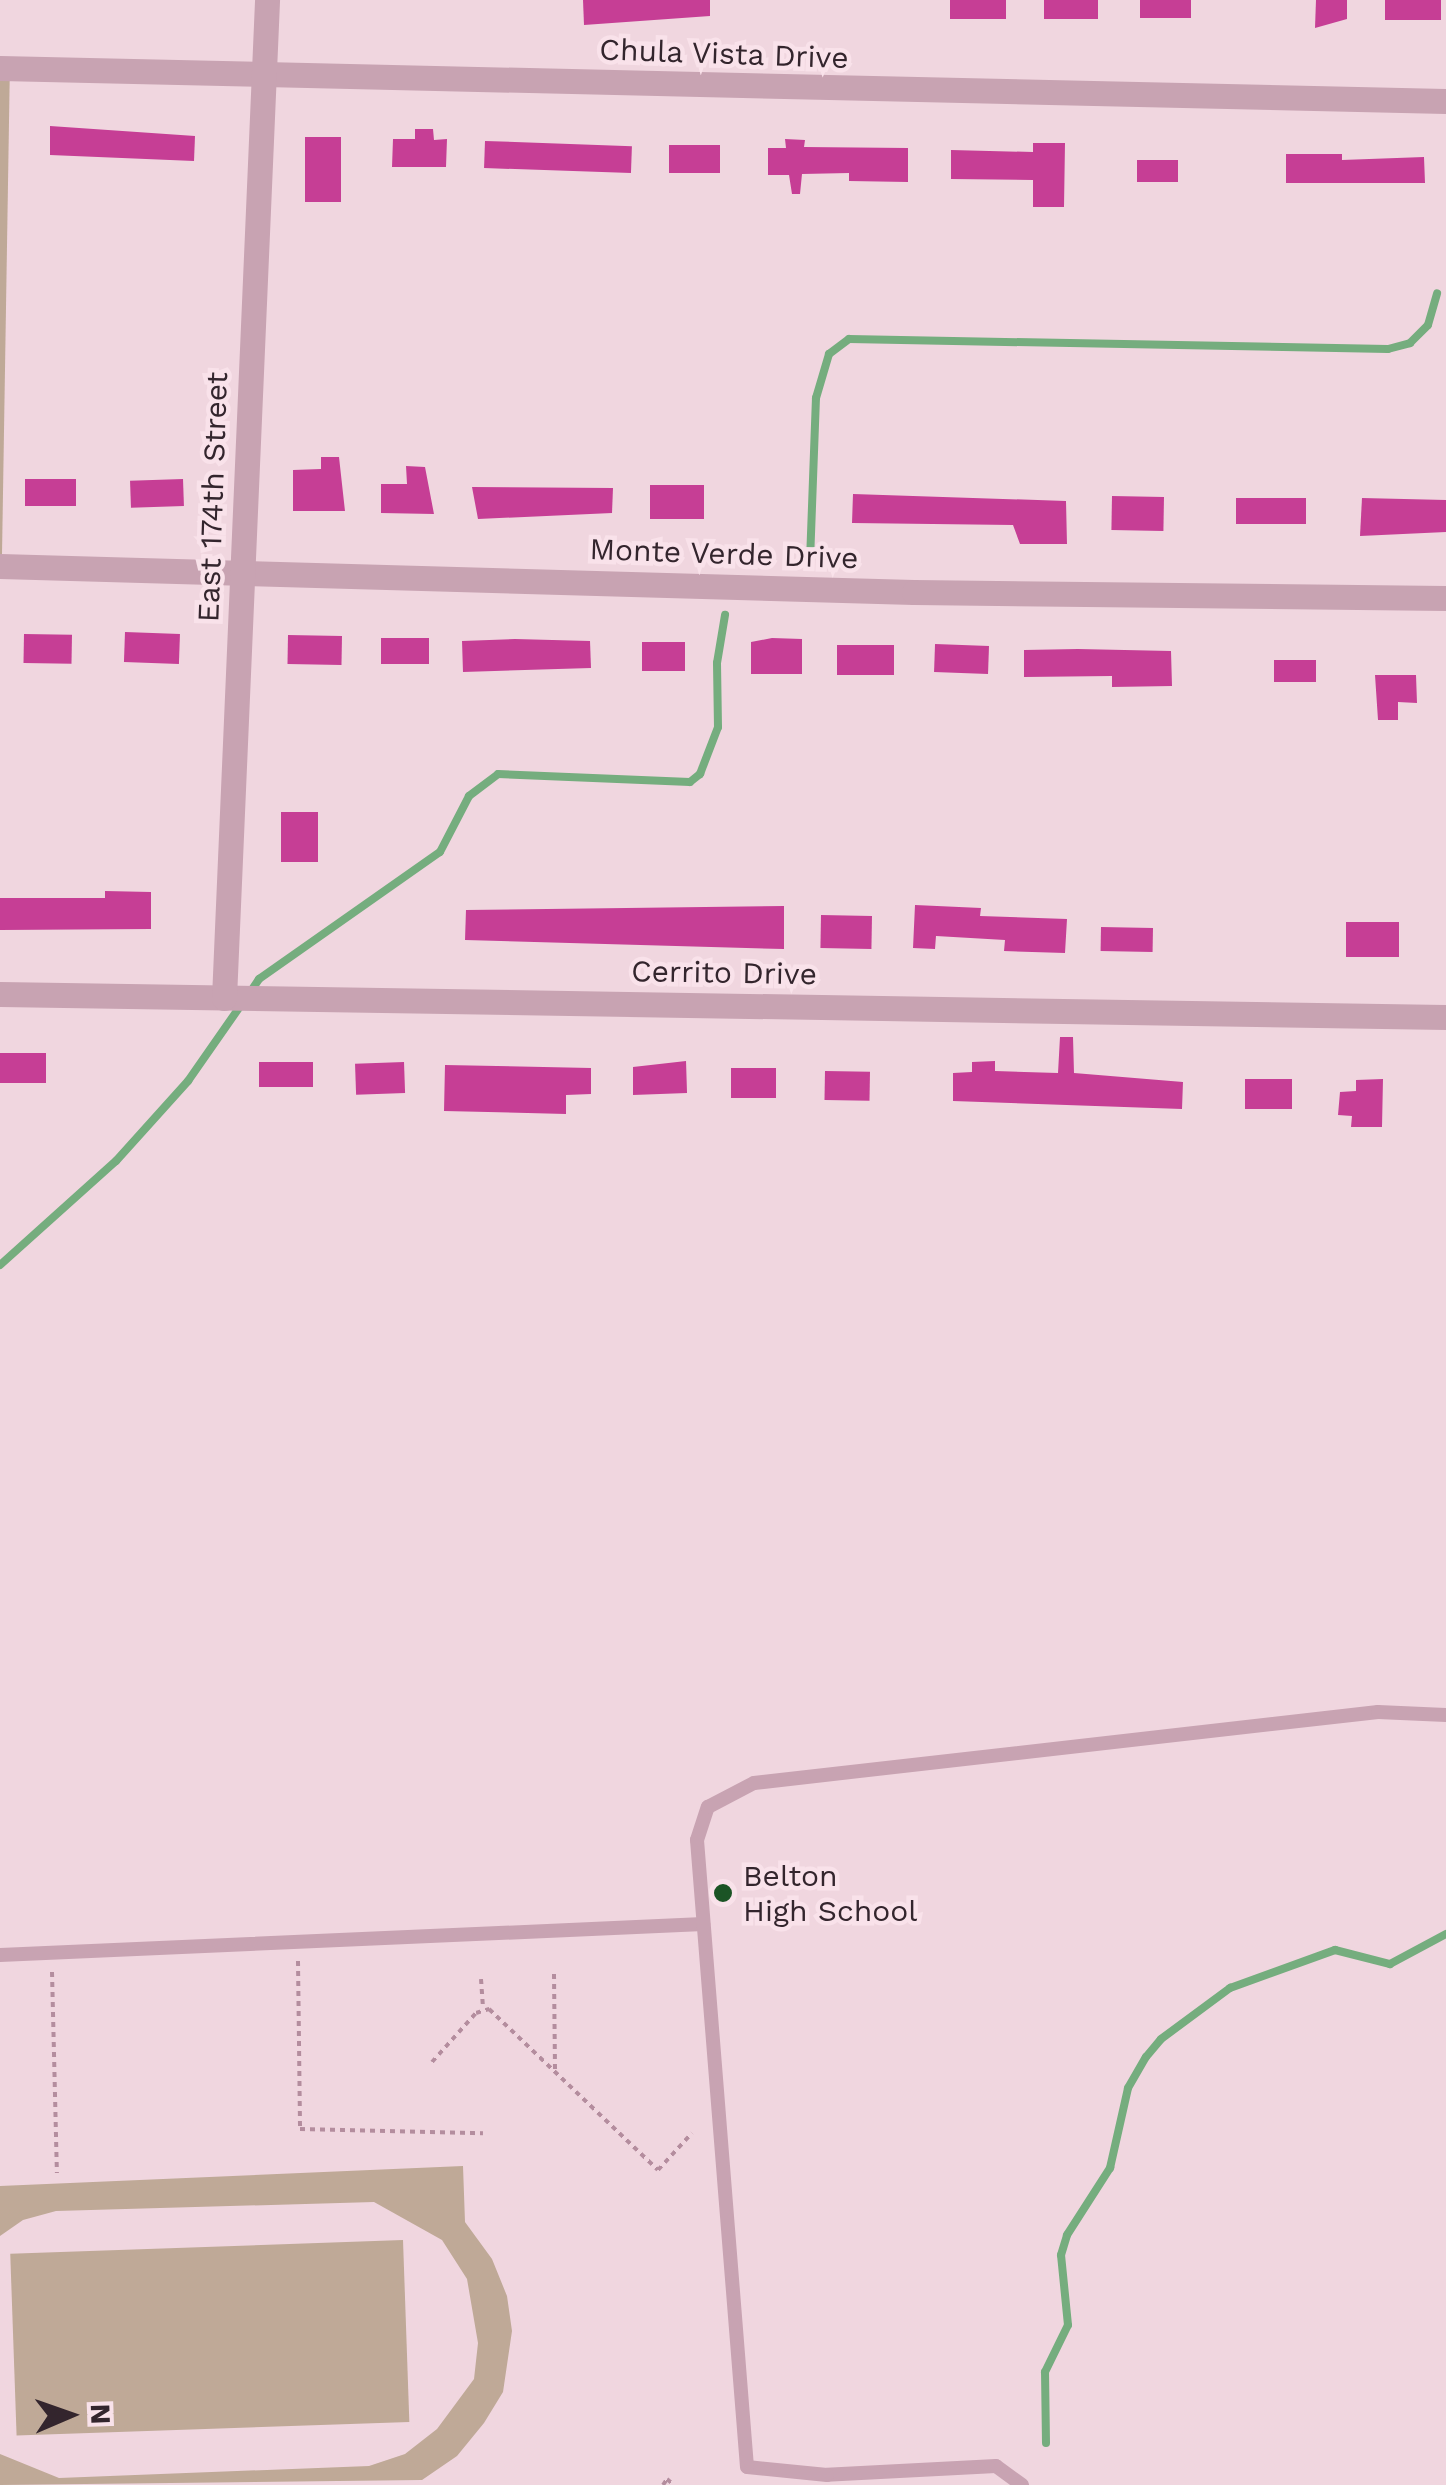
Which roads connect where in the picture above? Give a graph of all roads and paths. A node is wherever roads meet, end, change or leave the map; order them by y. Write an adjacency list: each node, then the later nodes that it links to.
1 (267, 0): 3 (street, East 174th Street)
2 (0, 68): 3 (street, Chula Vista Drive)
3 (264, 74): 4 (street, Chula Vista Drive); 6 (street, East 174th Street)
4 (1446, 101)
5 (0, 566): 6 (street, Monte Verde Drive)
6 (242, 573): 7 (street, Monte Verde Drive); 9 (street, East 174th Street)
7 (1446, 598)
8 (0, 994): 9 (street, Cerrito Drive)
9 (224, 998): 10 (street, Cerrito Drive)
10 (1446, 1017)
11 (1446, 1715): 12 (lane)
12 (703, 1924): 13 (lane); 26 (lane)
13 (298, 1942): 14 (lane); 21 (path)
14 (51, 1953): 15 (lane); 23 (path)
15 (0, 1955)
16 (554, 1974): 20 (path)
17 (480, 1979): 18 (path)
18 (483, 2009): 19 (path); 20 (path)
19 (432, 2062)
20 (554, 2071): 22 (path)
21 (483, 2133)
22 (692, 2133)
23 (57, 2173)
24 (663, 2485): 25 (path)
25 (674, 2485)
26 (1022, 2485)

